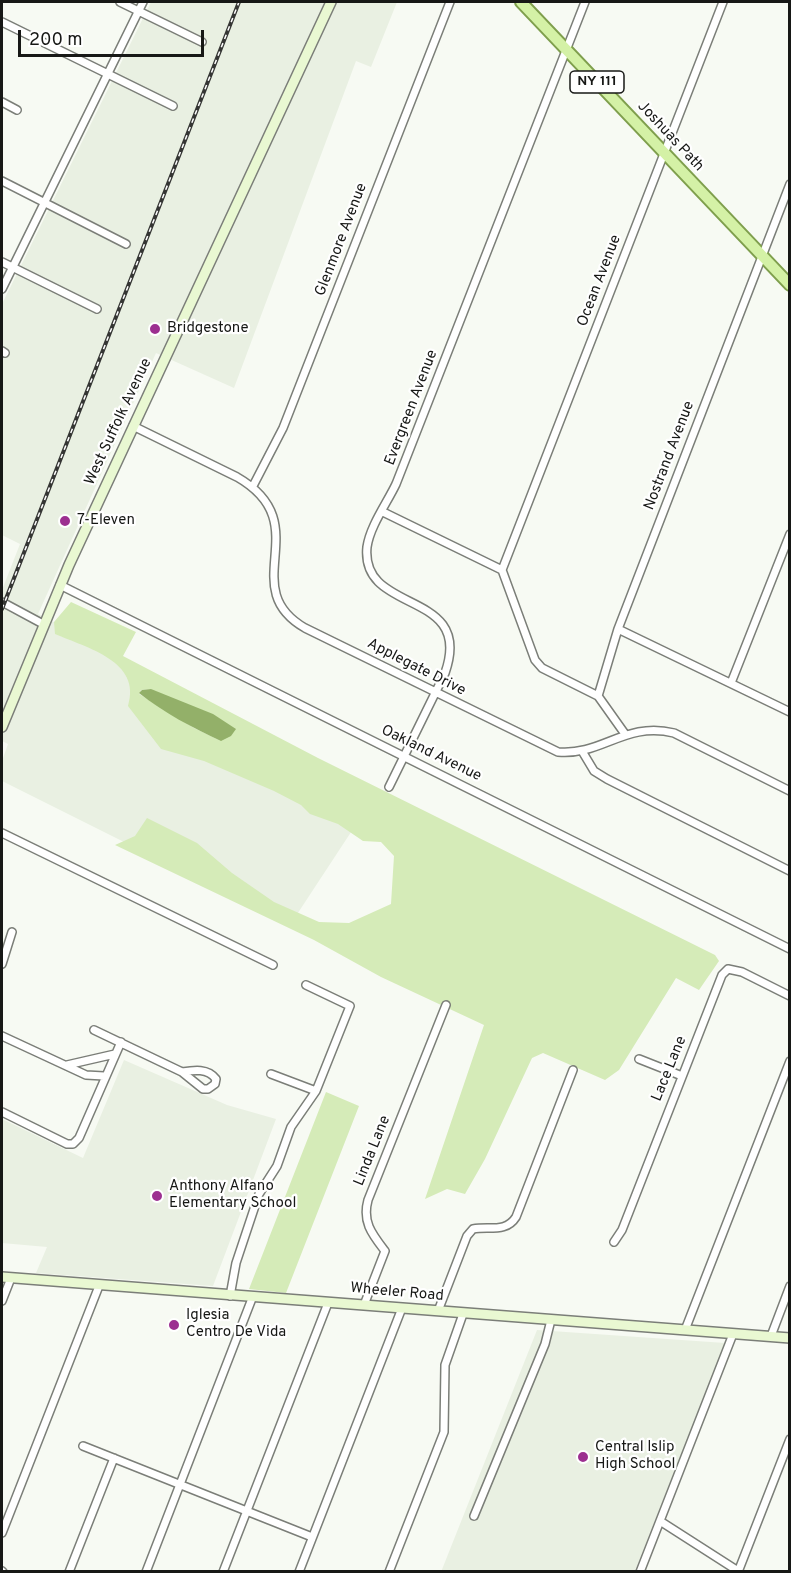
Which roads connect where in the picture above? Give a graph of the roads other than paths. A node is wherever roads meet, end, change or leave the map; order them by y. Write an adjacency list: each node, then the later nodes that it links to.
1 (120, 2): 8 (street)
2 (143, 2): 8 (street)
3 (331, 2): 27 (main road, West Suffolk Avenue)
4 (450, 2): 28 (street, Glenmore Avenue)
5 (585, 2): 11 (street, Evergreen Avenue)
6 (723, 2): 16 (street, Ocean Avenue)
7 (525, 4): 11 (main road, Joshuas Path / NY 111)
8 (139, 11): 10 (street); 12 (street)
9 (2, 22): 12 (street)
10 (202, 42)
11 (566, 49): 16 (main road, Joshuas Path / NY 111); 29 (street, Evergreen Avenue)
12 (107, 74): 14 (street); 19 (street)
13 (2, 102): 15 (street)
14 (173, 106)
15 (17, 110)
16 (664, 153): 21 (main road, Joshuas Path / NY 111); 31 (street, Ocean Avenue)
17 (2, 181): 19 (street)
18 (789, 184): 21 (street, Nostrand Avenue)
19 (44, 202): 20 (street); 23 (street)
20 (126, 244)
21 (762, 255): 24 (main road, Joshuas Path / NY 111); 35 (street, Nostrand Avenue)
22 (2, 262): 23 (street)
23 (12, 267): 25 (street); 26 (street)
24 (789, 285)
25 (2, 289)
26 (97, 309)
27 (133, 426): 28 (street, Applegate Drive); 32 (main road, West Suffolk Avenue)
28 (253, 486): 37 (street, Applegate Drive)
29 (383, 512): 31 (street); 37 (street, Evergreen Avenue)
30 (789, 534): 36 (street)
31 (502, 570): 38 (street)
32 (60, 585): 34 (main road, West Suffolk Avenue); 43 (street, Oakland Avenue)
33 (2, 602): 34 (street)
34 (43, 624): 40 (main road, West Suffolk Avenue)
35 (618, 629): 36 (street); 38 (street, Nostrand Avenue)
36 (731, 683): 39 (street)
37 (436, 693): 42 (street, Applegate Drive); 43 (street, Evergreen Avenue)
38 (598, 696): 41 (street)
39 (789, 712)
40 (2, 727)
41 (625, 734): 42 (street, Applegate Drive); 45 (street, Applegate Drive)
42 (582, 751): 47 (street)
43 (404, 756): 44 (street, Evergreen Avenue); 49 (street, Oakland Avenue)
44 (389, 787)
45 (789, 791)
46 (2, 833): 51 (street)
47 (789, 871)
48 (12, 932): 50 (street)
49 (789, 949)
50 (2, 964)
51 (273, 965)
52 (306, 985): 67 (street)
53 (789, 996): 66 (street, Lace Lane)
54 (446, 1005): 77 (street, Linda Lane)
55 (94, 1030): 57 (street)
56 (2, 1036): 61 (street)
57 (121, 1042): 58 (street); 63 (street)
58 (115, 1054): 61 (street); 65 (street)
59 (639, 1059): 66 (street)
60 (789, 1061): 82 (street)
61 (67, 1065): 65 (street)
62 (573, 1070): 79 (street)
63 (182, 1072)
64 (271, 1074): 67 (street)
65 (104, 1076): 68 (street)
66 (682, 1076): 69 (street, Lace Lane)
67 (316, 1091): 73 (street)
68 (2, 1112)
69 (614, 1242)
70 (6, 1278): 71 (main road, Wheeler Road); 75 (street)
71 (99, 1286): 73 (main road, Wheeler Road); 93 (street)
72 (789, 1286): 84 (street)
73 (230, 1296): 74 (main road, Wheeler Road)
74 (254, 1296): 76 (main road, Wheeler Road); 89 (street)
75 (2, 1301)
76 (328, 1303): 77 (main road, Wheeler Road); 90 (street)
77 (364, 1305): 78 (main road, Wheeler Road)
78 (402, 1308): 79 (main road, Wheeler Road); 94 (street)
79 (438, 1311): 80 (main road, Wheeler Road)
80 (463, 1314): 81 (main road, Wheeler Road); 100 (street)
81 (550, 1320): 82 (main road, Wheeler Road); 91 (street)
82 (685, 1330): 83 (main road, Wheeler Road)
83 (733, 1334): 84 (main road, Wheeler Road); 92 (street)
84 (771, 1336): 85 (main road, Wheeler Road)
85 (789, 1338)
86 (789, 1439): 95 (street)
87 (83, 1446): 88 (street)
88 (114, 1458): 89 (street); 96 (street)
89 (181, 1484): 90 (street); 97 (street)
90 (247, 1510): 94 (street); 98 (street)
91 (474, 1516)
92 (660, 1521): 95 (street); 101 (street)
93 (2, 1533)
94 (312, 1537): 99 (street)
95 (738, 1571)
96 (69, 1572)
97 (146, 1572)
98 (223, 1572)
99 (299, 1572)
100 (389, 1572)
101 (640, 1572)

